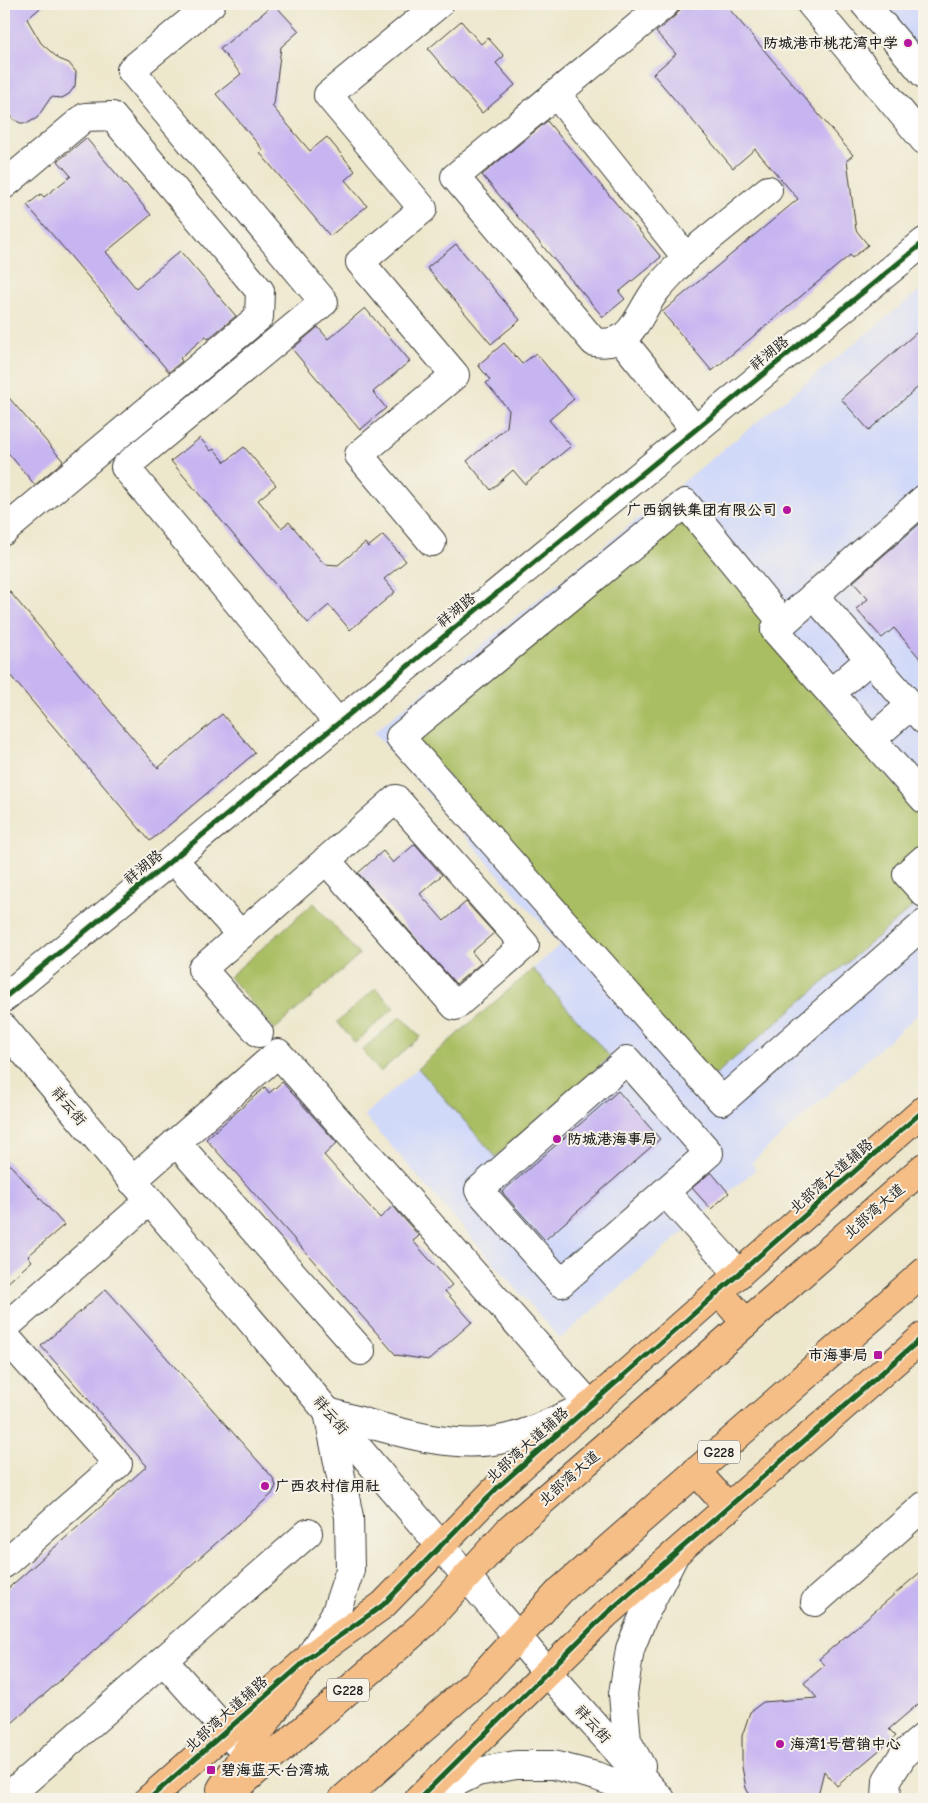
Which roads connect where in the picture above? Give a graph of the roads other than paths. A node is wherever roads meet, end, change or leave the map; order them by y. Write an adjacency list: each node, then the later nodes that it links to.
1 (211, 4): 23 (street)
2 (439, 4): 17 (street)
3 (665, 4): 7 (street)
4 (811, 4): 8 (street)
5 (865, 4): 6 (street)
6 (924, 74)
7 (556, 94): 12 (street); 13 (street)
8 (924, 140)
9 (4, 185): 16 (street)
10 (768, 190): 12 (street)
11 (924, 242): 14 (street, 祥湖路)
12 (686, 257): 13 (street)
13 (621, 339): 14 (street)
14 (695, 430): 23 (street, 祥湖路)
15 (924, 499): 18 (street)
16 (4, 532)
17 (432, 542)
18 (814, 596): 19 (street); 20 (street)
19 (784, 622): 21 (street); 30 (street)
20 (870, 659): 21 (street); 22 (street)
21 (831, 693): 24 (street)
22 (918, 713): 24 (street)
23 (338, 724): 26 (street, 祥湖路)
24 (872, 739): 25 (street)
25 (924, 799)
26 (173, 859): 31 (street); 32 (street, 祥湖路)
27 (924, 859): 29 (street)
28 (326, 860): 28 (street); 31 (street)
29 (924, 893)
30 (924, 924)
31 (241, 935): 34 (street)
32 (4, 998)
33 (4, 1028): 38 (street, 祥云街)
34 (259, 1033)
35 (924, 1110): 41 (main road, 北部湾大道辅路)
36 (176, 1142): 38 (street); 47 (street); 48 (street)
37 (924, 1167): 43 (main road, 北部湾大道)
38 (141, 1191): 44 (street); 49 (street, 祥云街)
39 (666, 1192): 39 (street); 41 (street)
40 (924, 1272): 50 (main road, G228)
41 (739, 1274): 42 (main road, 北部湾大道辅路)
42 (719, 1292): 43 (main road); 48 (main road, 北部湾大道辅路)
43 (746, 1323): 57 (main road, 北部湾大道)
44 (4, 1328)
45 (4, 1336): 56 (street)
46 (924, 1336): 52 (main road)
47 (360, 1351)
48 (590, 1405): 49 (street); 54 (main road, 北部湾大道辅路)
49 (328, 1412): 54 (street, 祥云街); 60 (street)
50 (696, 1471): 52 (main road); 59 (main road, G228)
51 (924, 1506): 58 (street)
52 (729, 1508): 55 (main road)
53 (308, 1533): 61 (street)
54 (441, 1546): 57 (street, 祥云街); 60 (main road, 北部湾大道辅路)
55 (674, 1556): 62 (main road); 72 (street)
56 (4, 1564)
57 (467, 1577): 59 (street, 祥云街); 69 (main road, 北部湾大道 / G228)
58 (815, 1602)
59 (518, 1637): 62 (street, 祥云街); 70 (main road, G228)
60 (310, 1657): 63 (main road, 北部湾大道辅路); 65 (main road)
61 (163, 1660): 63 (street); 66 (street)
62 (547, 1672): 71 (main road); 72 (street, 祥云街)
63 (226, 1731): 65 (street); 67 (main road, 北部湾大道辅路)
64 (924, 1737): 73 (street)
65 (245, 1752): 68 (main road)
66 (5, 1799)
67 (149, 1799)
68 (214, 1799)
69 (224, 1799)
70 (343, 1799)
71 (420, 1799): 72 (street)
72 (661, 1799)
73 (886, 1799)

